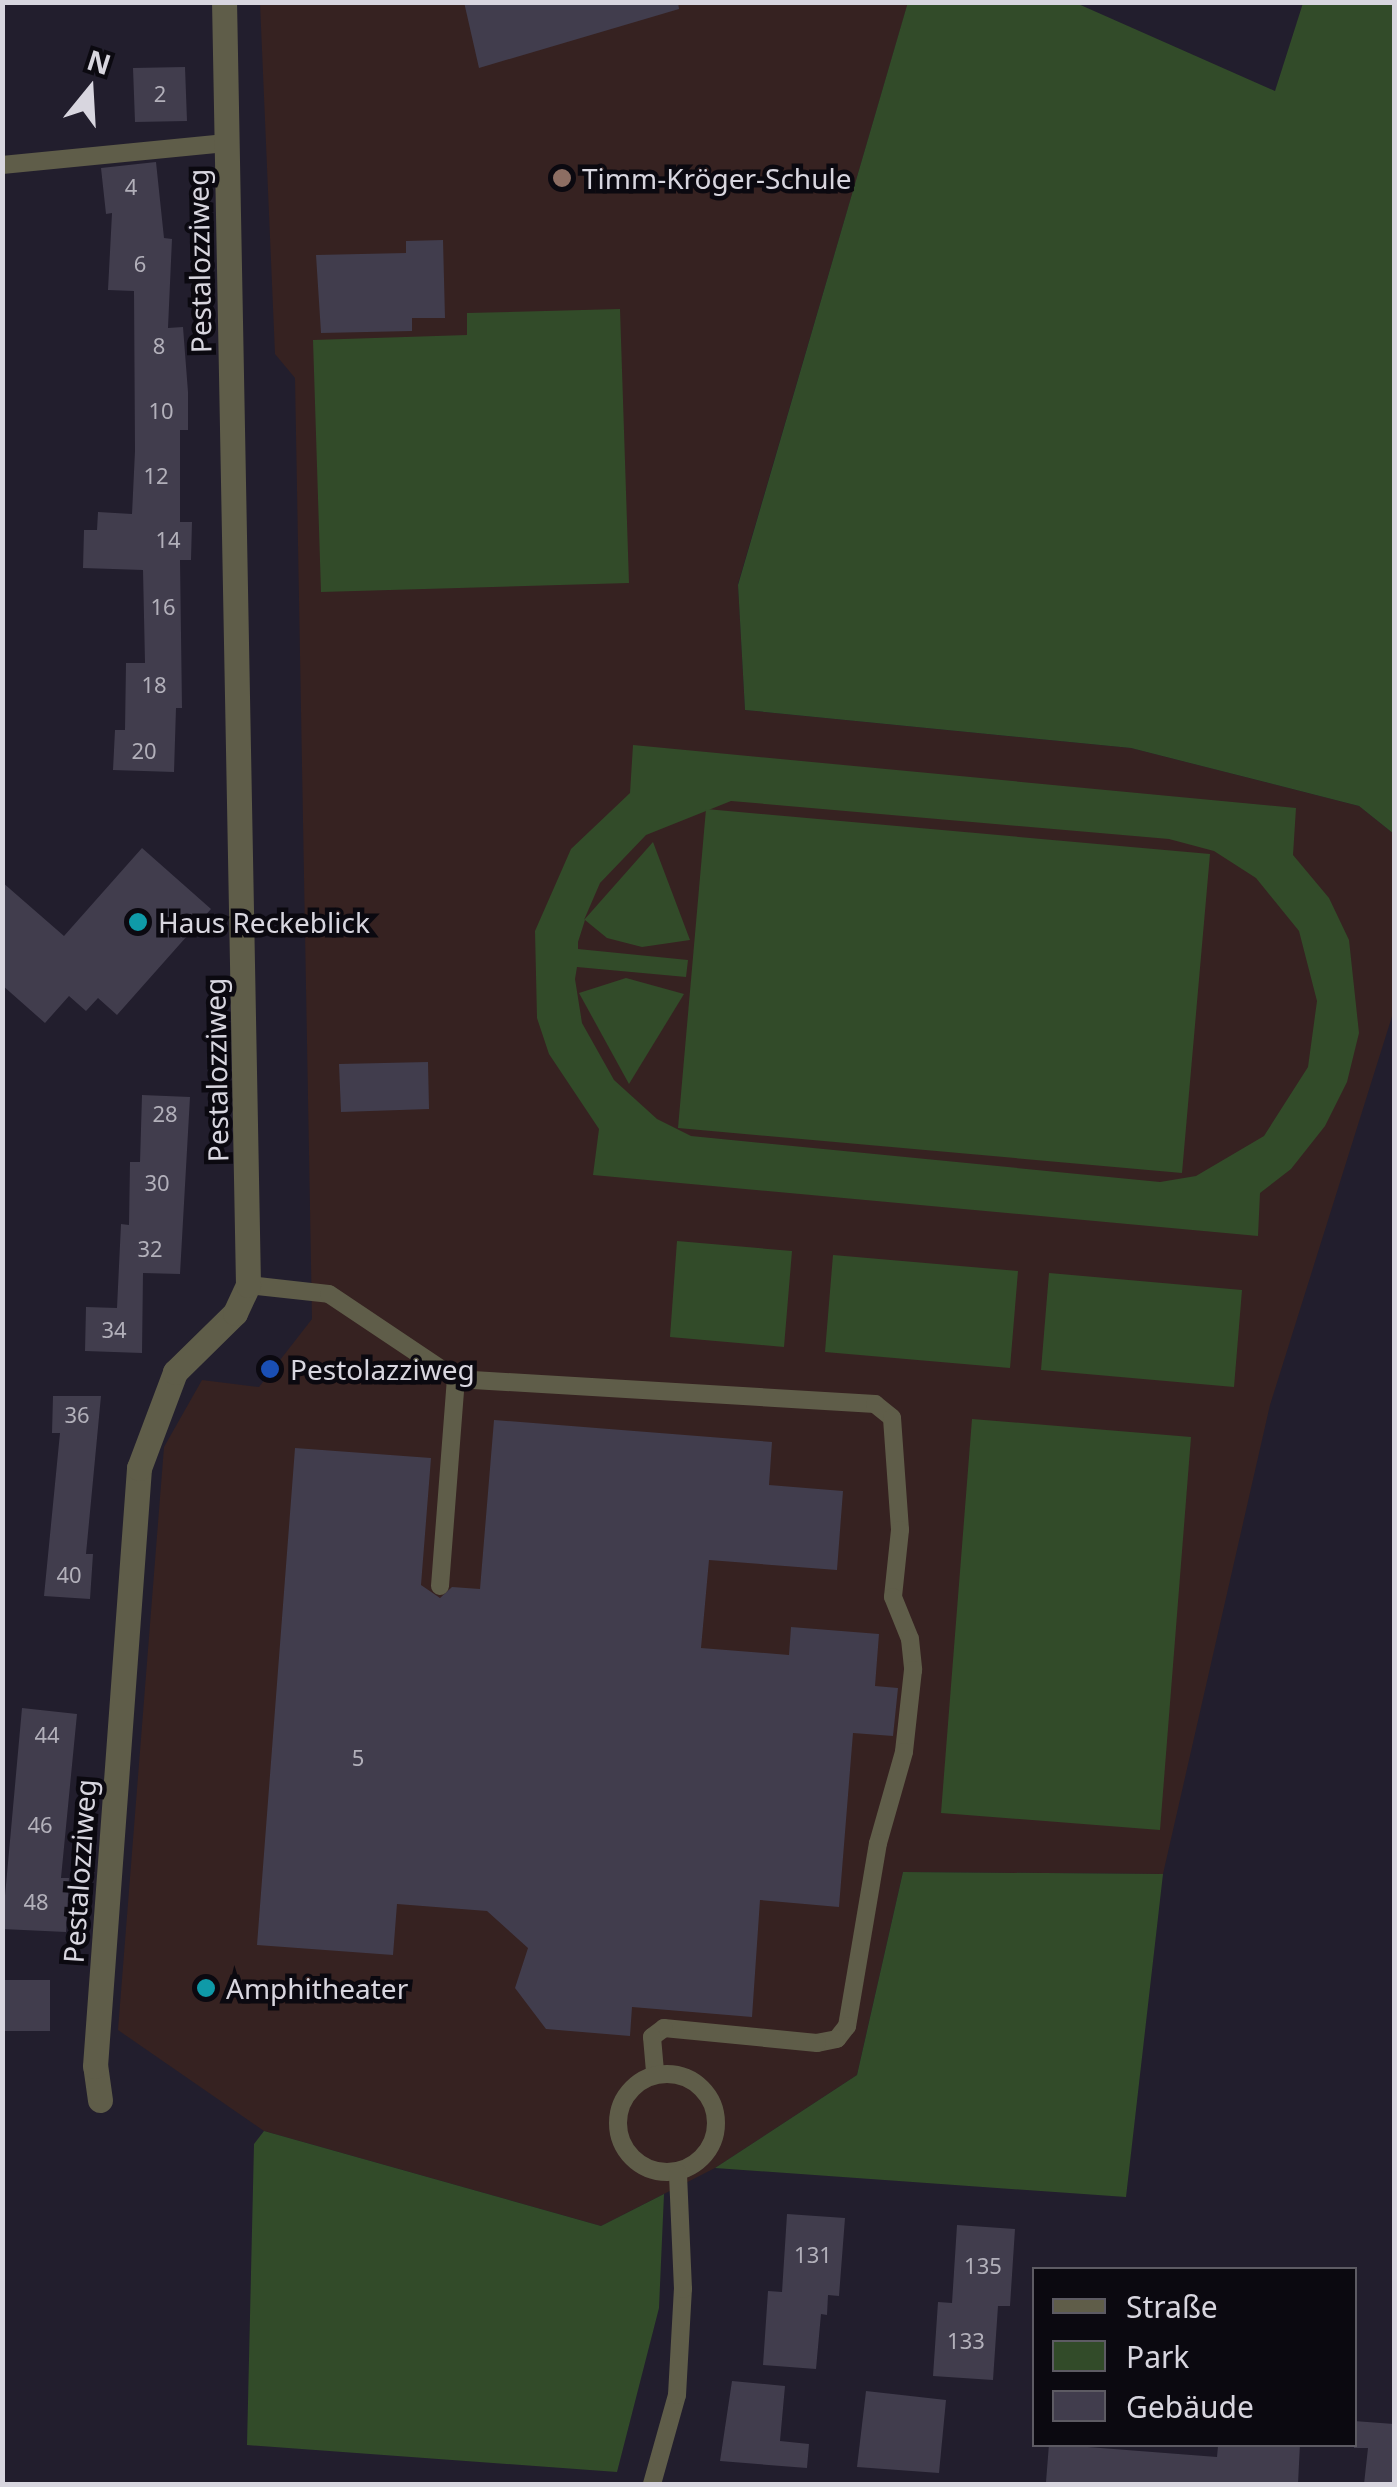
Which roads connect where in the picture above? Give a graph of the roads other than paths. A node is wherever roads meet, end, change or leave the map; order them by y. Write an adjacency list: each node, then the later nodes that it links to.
1 (224, 2): 2 (street, Pestalozziweg)
2 (226, 143): 3 (lane); 4 (street, Pestalozziweg)
3 (2, 165)
4 (248, 1285): 5 (lane); 8 (street, Pestalozziweg)
5 (456, 1379): 6 (lane); 7 (lane)
6 (440, 1586)
7 (655, 2073): 9 (lane); 9 (lane)
8 (100, 2100)
9 (678, 2173): 10 (lane)
10 (652, 2484)

